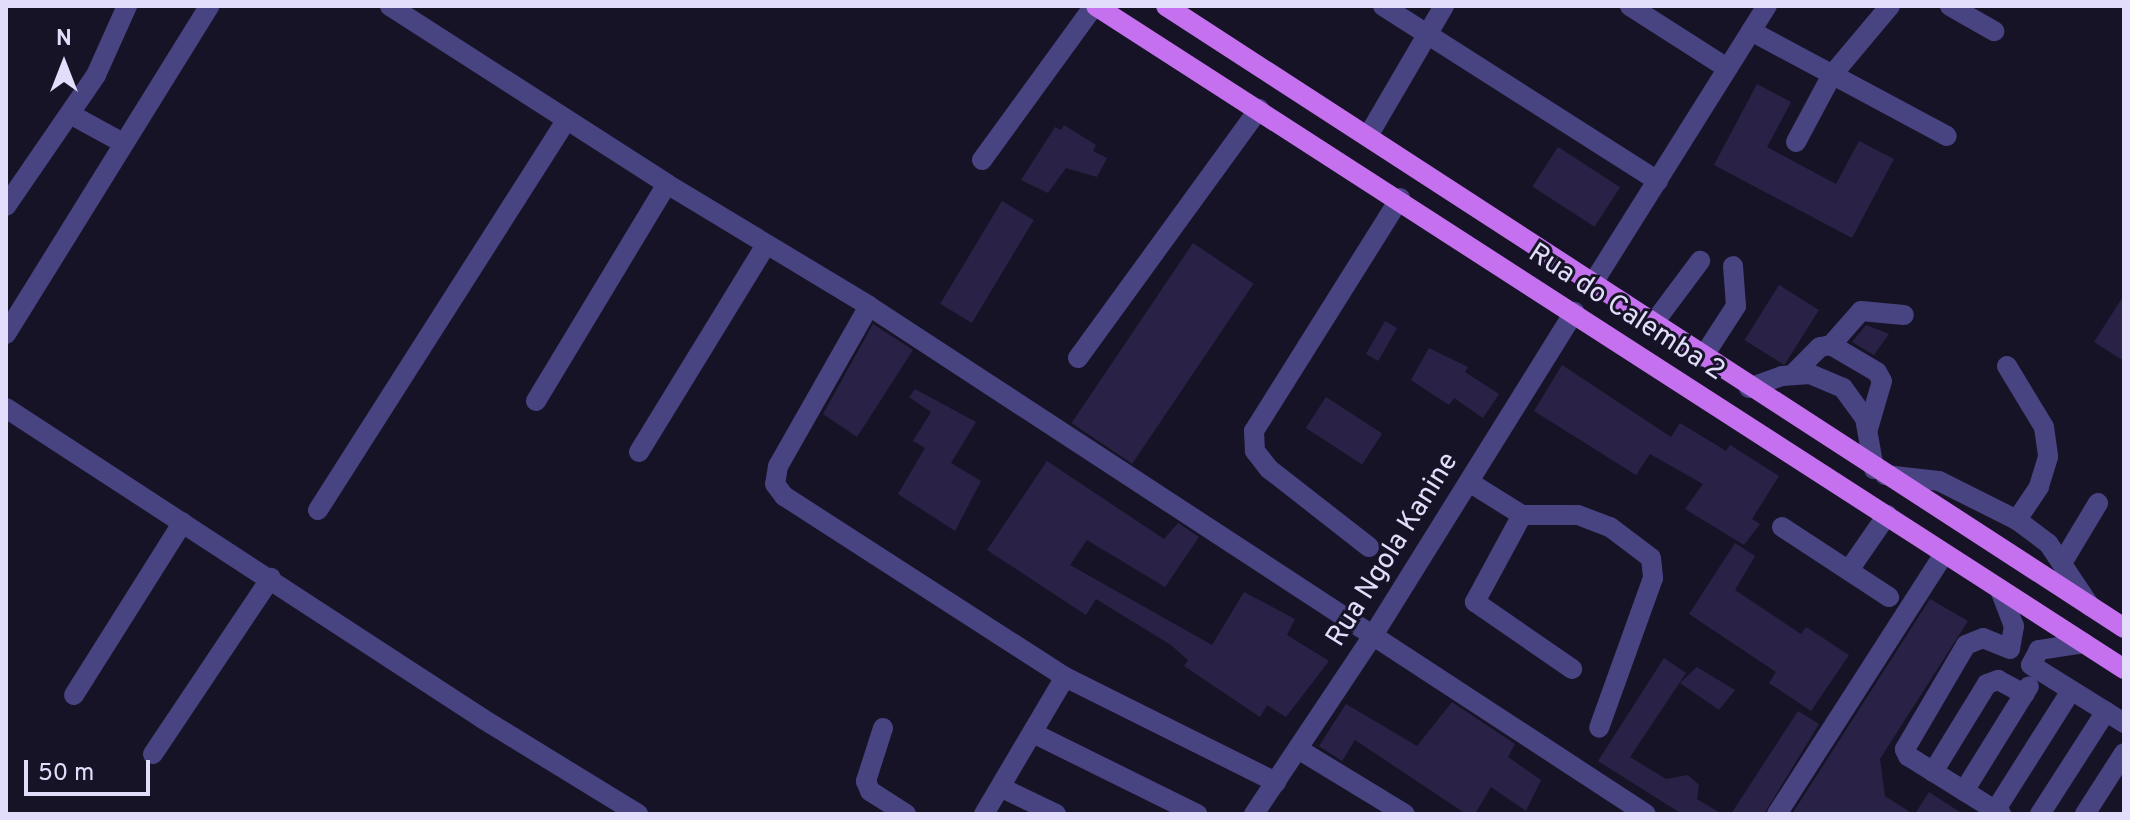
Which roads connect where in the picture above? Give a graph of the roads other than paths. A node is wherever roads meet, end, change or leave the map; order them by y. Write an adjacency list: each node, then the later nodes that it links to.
1 (127, 6): 18 (street)
2 (209, 6): 23 (street)
3 (390, 6): 19 (street)
4 (1095, 6): 17 (main road, Rua do Calemba 2); 24 (street)
5 (1166, 6): 20 (main road, Rua do Calemba 2)
6 (1383, 6): 14 (street)
7 (1444, 6): 14 (street)
8 (1630, 6): 15 (street)
9 (1767, 6): 12 (street)
10 (1890, 6): 16 (street)
11 (1950, 6): 13 (street)
12 (1751, 31): 15 (street); 16 (street)
13 (1994, 31)
14 (1429, 34): 20 (street); 25 (street)
15 (1727, 68): 25 (street)
16 (1832, 75): 21 (street); 22 (street)
17 (1259, 109): 27 (main road, Rua do Calemba 2); 40 (street)
18 (70, 114): 23 (street); 28 (street)
19 (566, 120): 26 (street); 51 (street)
20 (1368, 136): 32 (main road, Rua do Calemba 2)
21 (1947, 136)
22 (1796, 142)
23 (123, 143): 37 (street)
24 (982, 160)
25 (1658, 181): 32 (street)
26 (667, 184): 29 (street); 44 (street)
27 (1400, 198): 34 (main road, Rua do Calemba 2); 57 (street)
28 (6, 206)
29 (766, 245): 33 (street); 47 (street)
30 (1700, 261): 36 (street)
31 (1733, 266): 39 (street)
32 (1593, 283): 36 (main road, Rua do Calemba 2)
33 (869, 306): 66 (street); 71 (street)
34 (1574, 312): 49 (street, Rua Ngola Kanine); 53 (main road, Rua do Calemba 2)
35 (1904, 315): 38 (street)
36 (1653, 324): 39 (main road, Rua do Calemba 2)
37 (6, 334)
38 (1831, 345): 42 (street); 46 (street)
39 (1703, 357): 43 (main road, Rua do Calemba 2)
40 (1078, 358)
41 (2007, 366): 54 (street)
42 (1793, 374): 43 (street); 46 (street)
43 (1749, 388): 48 (main road, Rua do Calemba 2)
44 (536, 401)
45 (6, 408): 55 (street)
46 (1868, 429): 48 (street)
47 (639, 452)
48 (1878, 472): 54 (street); 64 (main road, Rua do Calemba 2)
49 (1469, 482): 52 (street); 66 (street, Rua Ngola Kanine)
50 (2098, 503): 59 (street)
51 (318, 510)
52 (1522, 515): 68 (street); 78 (street)
53 (1887, 515): 58 (main road, Rua do Calemba 2); 60 (street)
54 (2017, 520): 59 (street)
55 (183, 522): 61 (street); 74 (street)
56 (1782, 527): 60 (street)
57 (1369, 547)
58 (1943, 555): 62 (main road, Rua do Calemba 2); 96 (street)
59 (2062, 563): 64 (street)
60 (1849, 570): 63 (street)
61 (271, 578): 82 (street); 88 (street)
62 (2000, 590): 67 (main road, Rua do Calemba 2); 83 (street)
63 (1889, 597)
64 (2090, 606): 65 (main road, Rua do Calemba 2)
65 (2124, 628)
66 (1372, 637): 80 (street, Rua Ngola Kanine); 95 (street)
67 (2084, 643): 69 (main road, Rua do Calemba 2); 70 (street)
68 (1572, 669)
69 (2124, 669)
70 (2038, 672): 72 (street); 73 (street)
71 (1065, 677): 79 (street); 84 (street)
72 (2071, 691): 75 (street); 87 (street)
73 (2024, 694): 83 (street); 86 (street)
74 (74, 695)
75 (2106, 711): 76 (street); 97 (street)
76 (2124, 723)
77 (883, 728): 89 (street)
78 (1599, 728)
79 (1035, 734): 85 (street); 92 (street)
80 (1298, 749): 84 (street, Rua Ngola Kanine); 94 (street)
81 (2124, 753): 98 (street)
82 (153, 754)
83 (1933, 772): 86 (street)
84 (1276, 782): 93 (street, Rua Ngola Kanine)
85 (1002, 788): 90 (street); 91 (street)
86 (1964, 791): 87 (street)
87 (1998, 812)
88 (638, 814)
89 (906, 814)
90 (984, 814)
91 (1056, 814)
92 (1197, 814)
93 (1254, 814)
94 (1405, 814)
95 (1646, 814)
96 (1777, 814)
97 (2040, 814)
98 (2085, 814)

